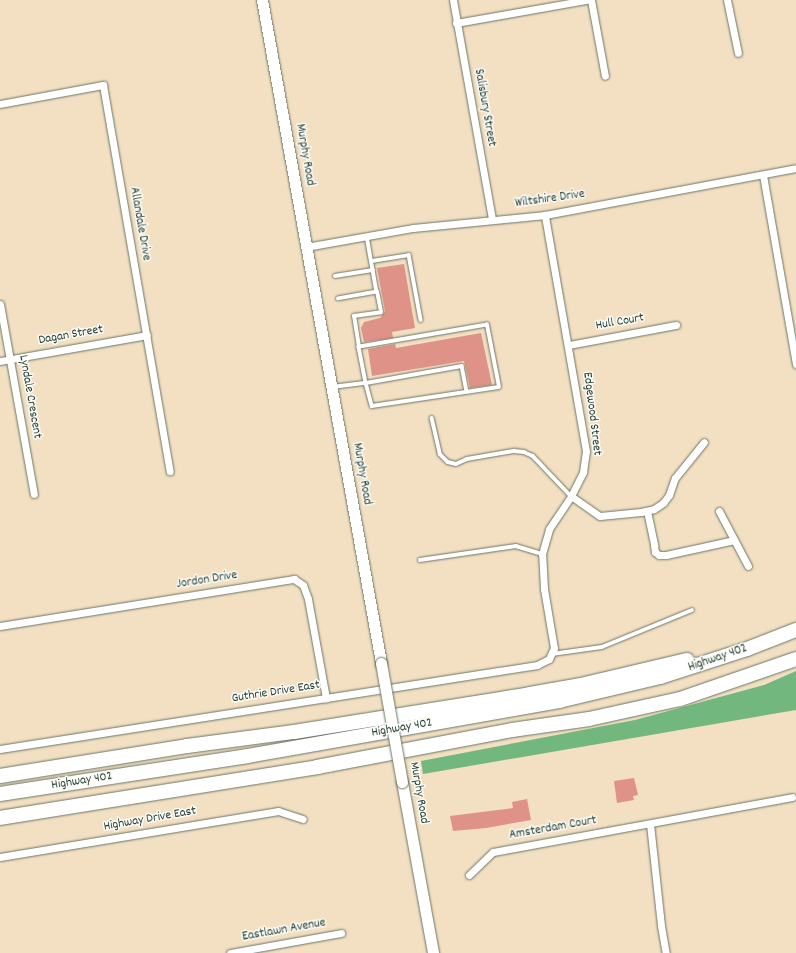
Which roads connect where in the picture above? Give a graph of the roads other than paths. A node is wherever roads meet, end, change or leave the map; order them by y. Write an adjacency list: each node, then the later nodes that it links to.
1 (262, 0): 15 (street, Murphy Road)
2 (452, 0): 6 (street, Salisbury Street)
3 (588, 0): 6 (street)
4 (591, 0): 8 (street)
5 (727, 0): 7 (street)
6 (456, 23): 13 (street, Salisbury Street)
7 (738, 53)
8 (605, 76)
9 (0, 104): 24 (street, Allandale Drive)
10 (796, 168): 11 (street, Wiltshire Drive)
11 (763, 175): 12 (street, Wiltshire Drive); 29 (street)
12 (545, 215): 13 (street, Wiltshire Drive); 25 (street, Edgewood Street)
13 (492, 220): 14 (street, Wiltshire Drive)
14 (367, 236): 15 (street, Wiltshire Drive); 16 (lane)
15 (306, 247): 31 (street, Murphy Road)
16 (372, 261): 17 (lane); 22 (lane)
17 (373, 270): 18 (lane); 19 (lane)
18 (335, 276)
19 (377, 292): 20 (lane); 26 (lane)
20 (339, 299)
21 (0, 304): 27 (street, Lyndale Crescent)
22 (421, 320)
23 (676, 325): 25 (street, Hull Court)
24 (147, 335): 27 (street, Dagan Street); 35 (street, Allandale Drive)
25 (569, 345): 37 (street, Edgewood Street)
26 (359, 347): 30 (lane); 32 (lane)
27 (10, 359): 28 (street, Dagan Street); 36 (street, Lyndale Crescent)
28 (0, 361)
29 (796, 361)
30 (366, 383): 31 (lane); 32 (lane); 32 (lane)
31 (331, 387): 66 (street, Murphy Road, bridge)
32 (467, 392)
33 (432, 418): 37 (lane)
34 (704, 442): 38 (street)
35 (170, 471)
36 (34, 494)
37 (571, 496): 38 (street); 41 (street, Edgewood Street)
38 (647, 511): 40 (street)
39 (719, 511): 40 (street)
40 (734, 540): 43 (street)
41 (542, 554): 42 (lane); 48 (street, Edgewood Street)
42 (420, 560)
43 (748, 566)
44 (692, 610): 48 (lane)
45 (796, 625): 53 (highway)
46 (0, 626): 50 (street, Jordon Drive)
47 (796, 630): 54 (highway, Highway 402)
48 (552, 654): 50 (street, Guthrie Drive East)
49 (796, 659): 52 (highway, Highway 402)
50 (326, 698): 51 (street, Guthrie Drive East)
51 (0, 749)
52 (316, 767): 58 (highway, Highway 402); 61 (highway)
53 (0, 776)
54 (45, 788): 55 (highway, Highway 402); 56 (highway)
55 (0, 794)
56 (0, 797)
57 (792, 797): 60 (street, Amsterdam Court)
58 (0, 818)
59 (303, 819): 62 (street, Highway Drive East)
60 (650, 824): 63 (street, Amsterdam Court); 67 (street)
61 (0, 827)
62 (0, 857)
63 (469, 875)
64 (341, 933): 65 (street, Eastlawn Avenue)
65 (230, 953)
66 (433, 953)
67 (666, 953)

